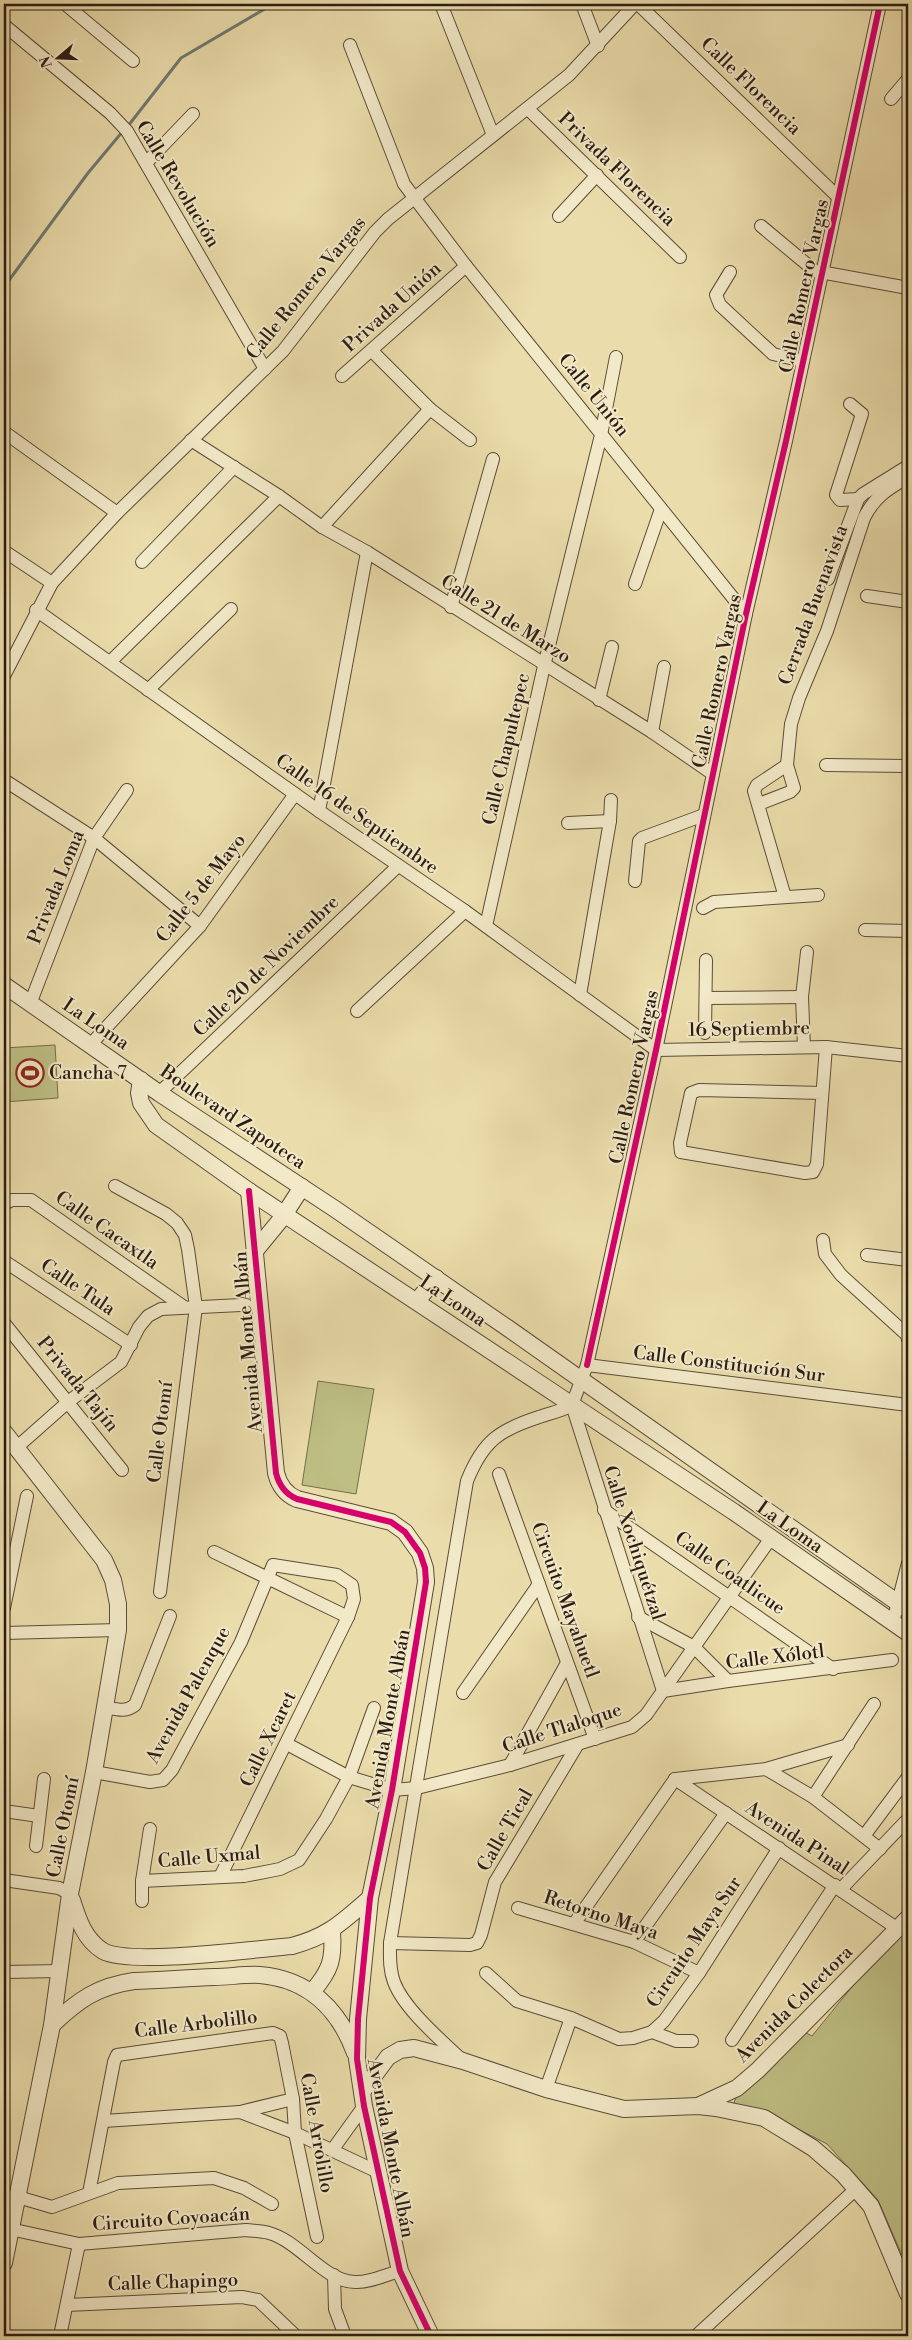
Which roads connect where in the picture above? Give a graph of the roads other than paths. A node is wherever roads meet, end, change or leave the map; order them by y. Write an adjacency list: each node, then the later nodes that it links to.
1 (65, 4): 9 (street)
2 (441, 4): 14 (street)
3 (582, 4): 8 (street)
4 (637, 4): 8 (street, Calle Romero Vargas); 17 (street, Calle Florencia)
5 (880, 4): 17 (street, Calle Romero Vargas)
6 (4, 25): 15 (street, Calle Revolución)
7 (350, 45): 18 (street, Calle Unión)
8 (598, 46): 12 (street, Calle Romero Vargas)
9 (133, 61)
10 (908, 80): 11 (street)
11 (892, 99)
12 (528, 109): 14 (street, Calle Romero Vargas); 16 (street, Privada Florencia)
13 (194, 114): 15 (street)
14 (493, 135): 18 (street, Calle Romero Vargas)
15 (146, 163): 29 (street, Calle Revolución)
16 (597, 175): 19 (street); 21 (street, Privada Florencia)
17 (837, 196): 24 (street, Calle Romero Vargas)
18 (415, 198): 22 (street, Calle Unión); 29 (street, Calle Romero Vargas)
19 (559, 216)
20 (761, 226): 24 (street)
21 (680, 257)
22 (466, 266): 26 (street, Privada Unión); 34 (street, Calle Unión)
23 (730, 272): 28 (street)
24 (822, 272): 25 (street); 28 (street, Calle Romero Vargas)
25 (908, 288)
26 (372, 351): 30 (street, Privada Unión); 32 (street)
27 (616, 357): 34 (street, Calle Chapultepec)
28 (804, 361): 57 (street, Calle Romero Vargas)
29 (265, 369): 35 (street, Calle Romero Vargas)
30 (342, 376)
31 (850, 404): 42 (street)
32 (430, 409): 36 (street); 45 (street)
33 (4, 432): 44 (street)
34 (601, 434): 43 (street, Calle Unión); 60 (street, Calle Chapultepec)
35 (191, 440): 39 (street, Calle 21 de Marzo); 44 (street, Calle Romero Vargas)
36 (470, 440)
37 (493, 459): 54 (street)
38 (908, 466): 42 (street)
39 (234, 467): 41 (street, Calle 21 de Marzo); 48 (street)
40 (908, 477): 66 (street, Cerrada Buenavista)
41 (279, 496): 45 (street, Calle 21 de Marzo); 59 (street)
42 (858, 499): 49 (street)
43 (661, 509): 51 (street); 57 (street, Calle Unión)
44 (117, 513): 50 (street, Calle Romero Vargas)
45 (322, 527): 47 (street, Calle 21 de Marzo)
46 (4, 551): 50 (street)
47 (367, 552): 54 (street, Calle 21 de Marzo); 75 (street)
48 (142, 562)
49 (828, 579)
50 (52, 583): 56 (street, Calle Romero Vargas)
51 (635, 584)
52 (867, 596): 53 (street)
53 (908, 600)
54 (451, 607): 60 (street, Calle 21 de Marzo)
55 (231, 609): 63 (street)
56 (36, 610): 59 (street, Calle 16 de Septiembre); 62 (street, Calle Romero Vargas)
57 (746, 614): 69 (street, Calle Romero Vargas)
58 (612, 647): 64 (street)
59 (110, 662): 63 (street, Calle 16 de Septiembre)
60 (544, 666): 64 (street, Calle 21 de Marzo); 87 (street, Calle Chapultepec)
61 (664, 667): 65 (street)
62 (4, 676)
63 (148, 690): 72 (street, Calle 16 de Septiembre)
64 (599, 700): 65 (street, Calle 21 de Marzo)
65 (652, 732): 69 (street, Calle 21 de Marzo)
66 (787, 765): 74 (street); 74 (street, Cerrada Buenavista)
67 (826, 765): 68 (street)
68 (908, 766)
69 (713, 774): 76 (street, Calle Romero Vargas)
70 (4, 780): 79 (street)
71 (127, 790): 79 (street, Privada Loma)
72 (294, 794): 75 (street, Calle 16 de Septiembre); 86 (street, Calle 5 de Mayo)
73 (612, 800): 77 (street)
74 (759, 804): 83 (street)
75 (319, 811): 80 (street, Calle 16 de Septiembre)
76 (704, 815): 81 (street); 102 (street, Calle Romero Vargas)
77 (610, 821): 78 (street); 93 (street)
78 (568, 823)
79 (94, 838): 86 (street); 96 (street, Privada Loma)
80 (398, 866): 85 (street, Calle 16 de Septiembre); 105 (street, Calle 20 de Noviembre)
81 (635, 881)
82 (818, 895): 83 (street)
83 (785, 897): 84 (street)
84 (703, 908)
85 (465, 911): 87 (street, Calle 16 de Septiembre); 97 (street)
86 (200, 926): 99 (street, Calle 5 de Mayo)
87 (486, 926): 93 (street, Calle 16 de Septiembre)
88 (865, 930): 89 (street)
89 (908, 931)
90 (807, 952): 95 (street)
91 (706, 960): 94 (street)
92 (4, 985): 96 (street, La Loma)
93 (580, 996): 102 (street, Calle 16 de Septiembre)
94 (706, 998): 95 (street); 98 (street)
95 (802, 998): 100 (street)
96 (30, 1004): 99 (street, La Loma)
97 (357, 1012)
98 (705, 1033)
99 (91, 1044): 104 (street, La Loma)
100 (804, 1047): 101 (street, 16 Septiembre); 102 (street, 16 Septiembre)
101 (826, 1047): 103 (street, 16 Septiembre); 106 (street)
102 (656, 1050): 124 (street, Calle Romero Vargas)
103 (908, 1056)
104 (141, 1080): 105 (street, Boulevard Zapoteca); 109 (street, La Loma)
105 (159, 1093): 108 (street, Boulevard Zapoteca)
106 (822, 1093): 106 (street)
107 (115, 1186): 120 (street, Calle Otomí)
108 (302, 1187): 111 (street); 117 (street, Boulevard Zapoteca)
109 (249, 1191): 111 (street, La Loma); 113 (street, Avenida Monte Albán)
110 (4, 1204): 120 (street, Calle Cacaxtla)
111 (285, 1214): 113 (street); 118 (street, La Loma)
112 (822, 1240): 122 (street)
113 (255, 1251): 119 (street, Avenida Monte Albán)
114 (867, 1255): 116 (street)
115 (4, 1260): 123 (street, Calle Tula)
116 (908, 1260)
117 (436, 1278): 118 (street); 124 (street, Boulevard Zapoteca)
118 (417, 1301): 126 (street, La Loma)
119 (260, 1304): 120 (street); 174 (street, Avenida Monte Albán)
120 (190, 1307): 123 (street); 141 (street, Calle Otomí)
121 (4, 1322): 125 (street, Privada Tajín)
122 (908, 1336)
123 (131, 1345): 125 (street)
124 (584, 1373): 126 (street); 127 (street, Calle Constitución Sur); 143 (street, Boulevard Zapoteca)
125 (68, 1402): 129 (street); 130 (street, Privada Tajín)
126 (572, 1405): 133 (street, Calle Xochiquétzal); 134 (street, La Loma); 173 (street)
127 (908, 1405)
128 (4, 1432): 129 (street, Calle Otomí)
129 (16, 1448): 149 (street, Calle Otomí)
130 (122, 1470)
131 (499, 1474): 140 (street, Circuito Mayahuetl)
132 (27, 1496): 144 (street)
133 (604, 1510): 142 (street, Calle Coatlicue); 147 (street, Calle Xochiquétzal)
134 (771, 1538): 142 (street, Calle Tlaloque); 148 (street, La Loma)
135 (214, 1552): 138 (street)
136 (908, 1563): 139 (street)
137 (273, 1566): 138 (street, Avenida Palenque); 146 (street, Calle Xcaret)
138 (268, 1579): 146 (street); 168 (street, Avenida Palenque)
139 (906, 1580): 143 (street)
140 (539, 1584): 154 (street, Circuito Mayahuetl); 158 (street)
141 (160, 1592)
142 (730, 1596): 152 (street, Calle Tlaloque); 155 (street, Calle Coatlicue)
143 (904, 1607): 148 (street)
144 (4, 1608)
145 (170, 1616): 160 (street)
146 (348, 1617): 163 (street, Calle Xcaret)
147 (638, 1617): 152 (street); 157 (street, Calle Xochiquétzal)
148 (893, 1622): 151 (street, La Loma)
149 (118, 1630): 150 (street); 160 (street, Calle Otomí)
150 (4, 1633)
151 (908, 1633)
152 (694, 1647): 156 (street); 157 (street, Calle Tlaloque)
153 (892, 1660): 155 (street, Calle Xólotl)
154 (568, 1663): 162 (street, Circuito Mayahuetl); 166 (street)
155 (833, 1669): 156 (street, Calle Xólotl)
156 (728, 1680): 157 (street, Calle Xólotl)
157 (662, 1691): 162 (street, Calle Tlaloque)
158 (463, 1693)
159 (874, 1704): 165 (street)
160 (104, 1707): 168 (street, Calle Otomí)
161 (374, 1708): 169 (street, Calle Uxmal)
162 (595, 1740): 164 (street, Calle Tlaloque)
163 (286, 1744): 169 (street); 185 (street, Calle Xcaret)
164 (578, 1744): 166 (street, Calle Tlaloque); 197 (street, Calle Tical)
165 (848, 1745): 167 (street); 175 (street)
166 (510, 1765): 173 (street, Calle Tlaloque)
167 (766, 1769): 172 (street); 175 (street)
168 (94, 1772): 189 (street, Calle Otomí)
169 (349, 1777): 174 (street); 185 (street, Calle Uxmal)
170 (908, 1777): 181 (street)
171 (44, 1779): 178 (street)
172 (675, 1779): 177 (street, Avenida Pinal); 193 (street)
173 (417, 1788): 174 (street, Calle Tlaloque); 197 (street)
174 (392, 1790): 190 (street, Avenida Monte Albán)
175 (813, 1797): 181 (street)
176 (4, 1811): 178 (street)
177 (726, 1813): 183 (street, Avenida Pinal); 196 (street)
178 (40, 1816): 182 (street)
179 (908, 1818): 184 (street)
180 (150, 1829): 187 (street)
181 (864, 1836): 184 (street)
182 (36, 1846)
183 (779, 1848): 188 (street, Avenida Pinal); 200 (street, Circuito Maya Sur)
184 (880, 1849): 188 (street)
185 (220, 1877): 187 (street, Calle Uxmal)
186 (4, 1880): 189 (street)
187 (142, 1881): 191 (street)
188 (838, 1887): 194 (street, Avenida Pinal); 207 (street)
189 (70, 1894): 195 (street); 198 (street, Calle Otomí)
190 (370, 1898): 195 (street); 209 (street, Avenida Monte Albán)
191 (142, 1901)
192 (518, 1908): 193 (street, Retorno Maya)
193 (574, 1924): 196 (street, Retorno Maya)
194 (903, 1924): 214 (street, Avenida Colectora)
195 (332, 1931): 202 (street)
196 (634, 1942): 200 (street, Retorno Maya)
197 (390, 1943): 210 (street)
198 (60, 1971): 199 (street); 204 (street, Calle Otomí)
199 (4, 1972)
200 (699, 1972): 205 (street, Circuito Maya Sur)
201 (486, 1973): 203 (street, Circuito Maya Sur)
202 (312, 1992): 204 (street); 209 (street)
203 (571, 2018): 205 (street, Circuito Maya Sur); 211 (street)
204 (52, 2025): 222 (street, Calle Otomí)
205 (652, 2032): 208 (street)
206 (280, 2036): 212 (street, Calle Arrolillo); 216 (street, Calle Arbolillo)
207 (732, 2040)
208 (692, 2041)
209 (357, 2059): 213 (street, Avenida Monte Albán)
210 (463, 2061): 211 (street); 213 (street)
211 (546, 2089): 214 (street)
212 (293, 2099): 215 (street); 217 (street, Calle Arrolillo)
213 (363, 2099): 218 (street); 219 (street, Avenida Monte Albán)
214 (698, 2106): 220 (street)
215 (240, 2112): 216 (street); 217 (street)
216 (104, 2121): 221 (street)
217 (295, 2133): 218 (street); 225 (street, Calle Arrolillo)
218 (333, 2150): 219 (street)
219 (378, 2172): 228 (street, Avenida Monte Albán)
220 (856, 2189): 230 (street); 236 (street)
221 (89, 2193): 222 (street); 223 (street)
222 (18, 2197): 224 (street, Calle Otomí)
223 (272, 2204)
224 (10, 2229): 226 (street, Circuito Coyoacán); 227 (street, Calle Otomí)
225 (317, 2237)
226 (79, 2244): 229 (street, Circuito Coyoacán); 231 (street, Circuito Coyoacán)
227 (4, 2263)
228 (400, 2271): 229 (street, Circuito Coyoacán); 235 (street, Avenida Monte Albán)
229 (334, 2275): 234 (street)
230 (908, 2294)
231 (67, 2305): 232 (street, Circuito Coyoacán); 233 (street, Calle Chapingo)
232 (60, 2336)
233 (296, 2336)
234 (344, 2336)
235 (431, 2336)
236 (696, 2336)

